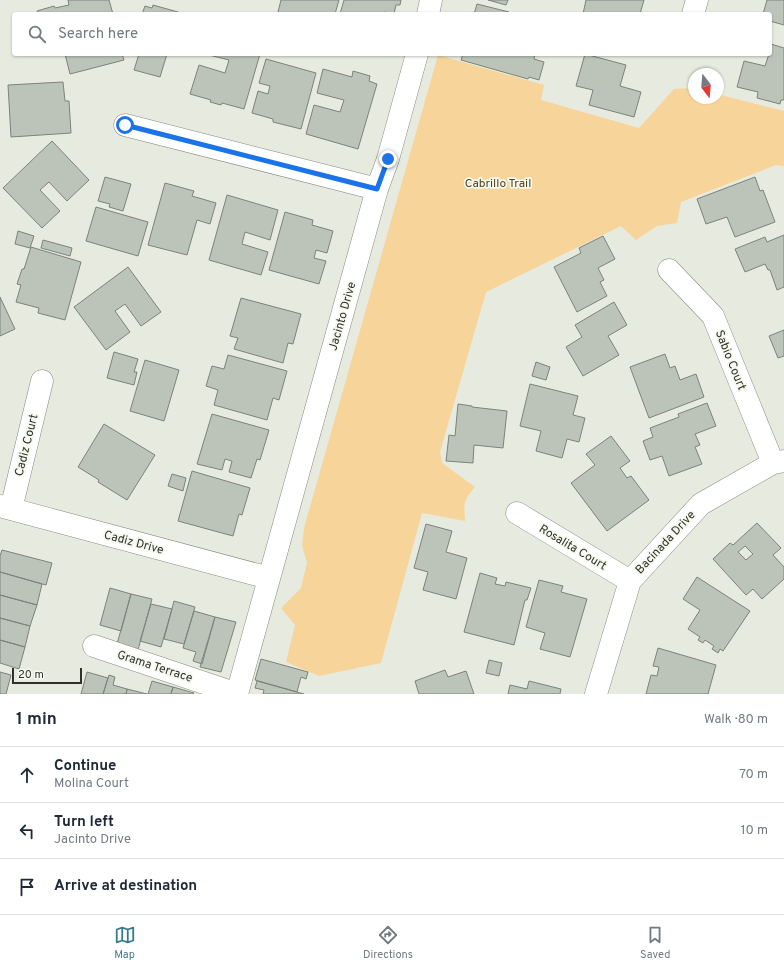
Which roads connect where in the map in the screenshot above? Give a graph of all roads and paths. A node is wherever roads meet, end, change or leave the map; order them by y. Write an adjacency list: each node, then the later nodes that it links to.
1 (432, 0): 3 (street)
2 (697, 0): 4 (street)
3 (429, 12)
4 (694, 12)
5 (416, 56): 7 (street, Jacinto Drive)
6 (125, 125): 7 (street)
7 (377, 189): 13 (street, Jacinto Drive)
8 (669, 270): 10 (street, Sabio Court)
9 (42, 381): 11 (street, Cadiz Court)
10 (779, 462): 14 (street, Bacinada Drive)
11 (5, 507): 13 (street, Cadiz Drive)
12 (516, 512): 14 (street, Rosalita Court)
13 (269, 578): 15 (street, Grama Terrace)
14 (630, 581): 16 (street, Bacinada Drive)
15 (94, 646)
16 (596, 694)

